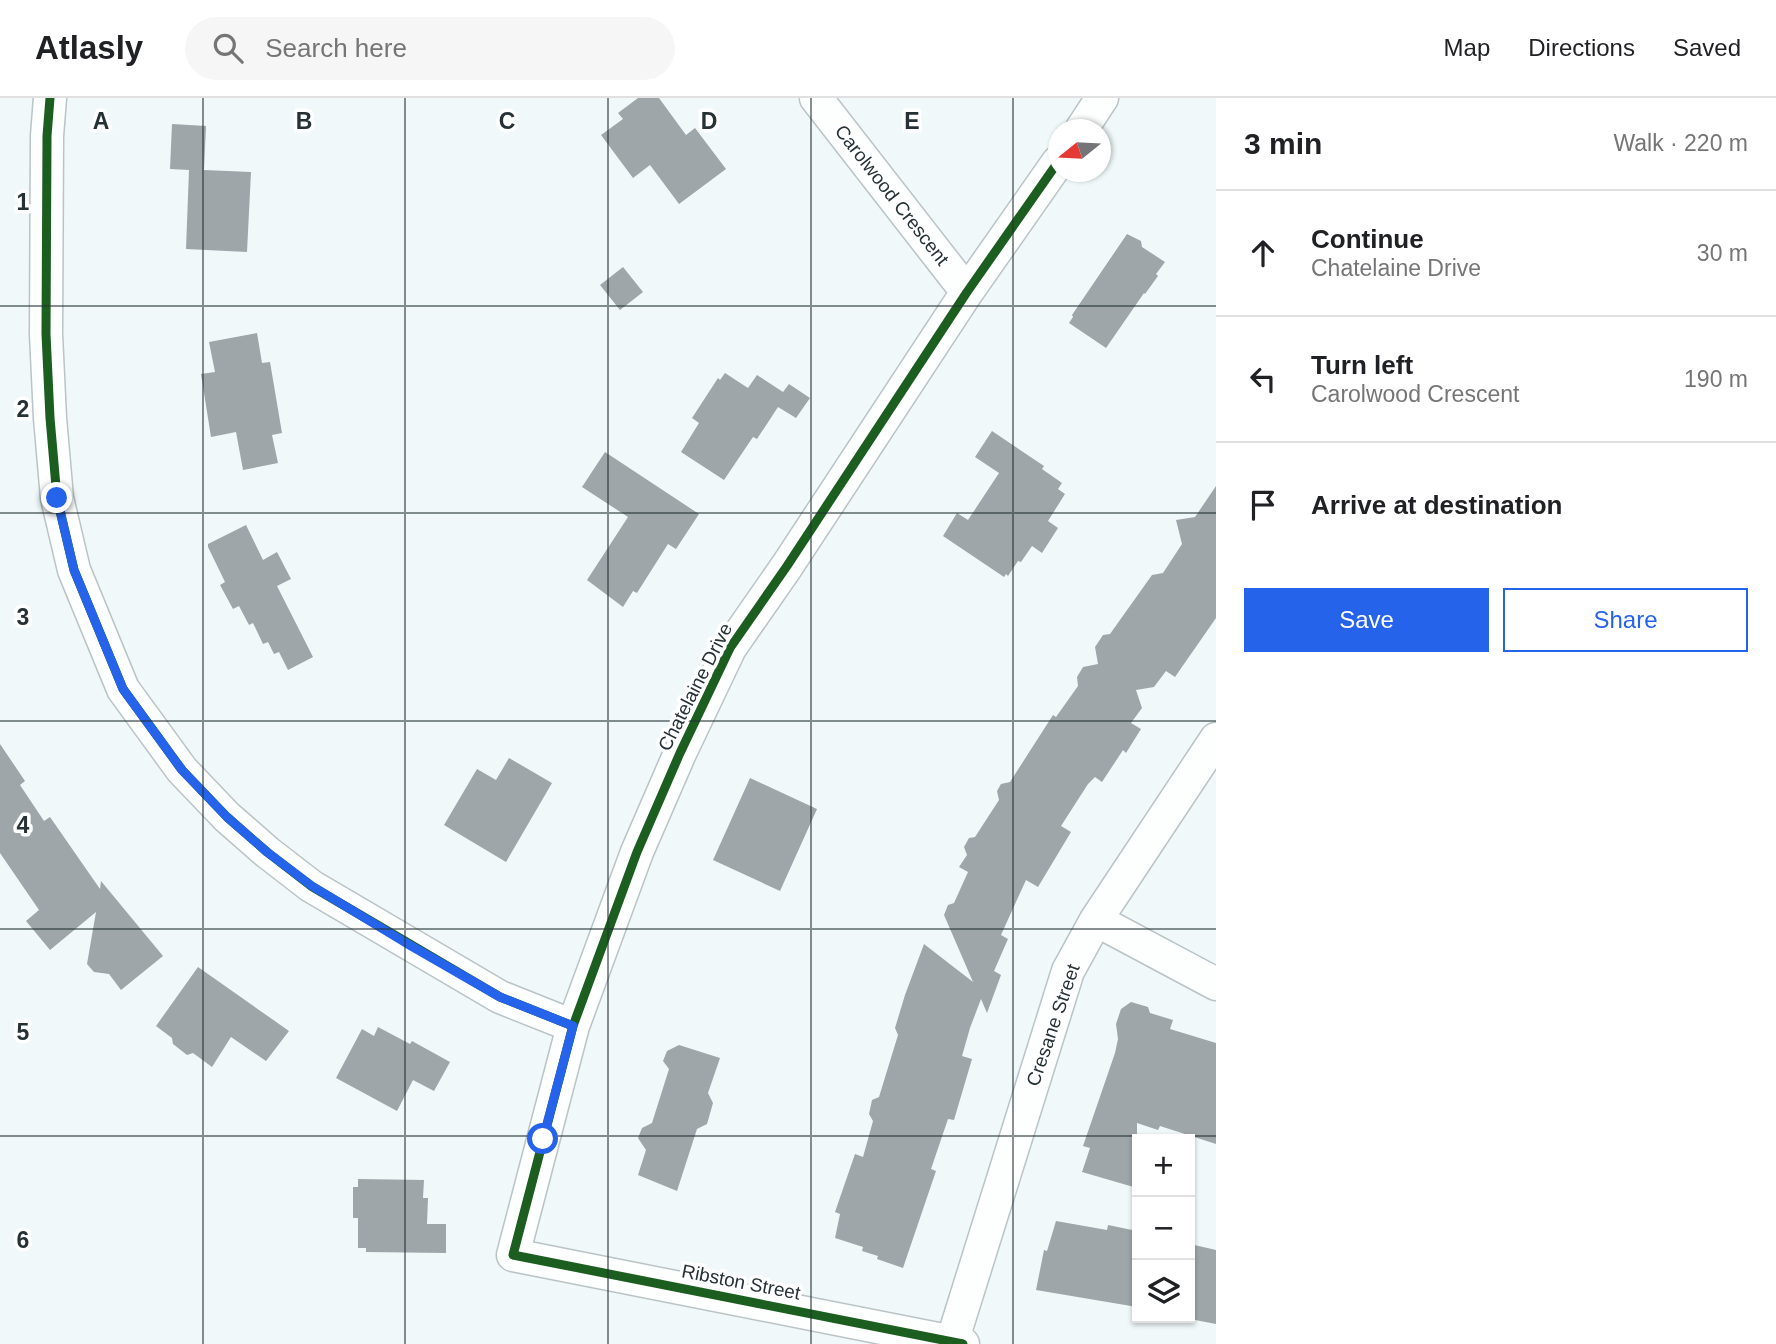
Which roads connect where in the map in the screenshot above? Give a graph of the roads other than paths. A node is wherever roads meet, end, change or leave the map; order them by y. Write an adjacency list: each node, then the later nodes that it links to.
1 (50, 98): 10 (street)
2 (816, 98): 6 (street, Carolwood Crescent)
3 (1102, 98): 4 (street)
4 (1088, 119)
5 (1048, 178): 6 (street, Chatelaine Drive)
6 (967, 292): 10 (street, Chatelaine Drive)
7 (1216, 738): 8 (street, Cresane Street)
8 (1096, 920): 9 (street); 12 (street, Cresane Street)
9 (1216, 984)
10 (573, 1026): 11 (street, Chatelaine Drive)
11 (513, 1255): 12 (street, Ribston Street)
12 (957, 1343)

